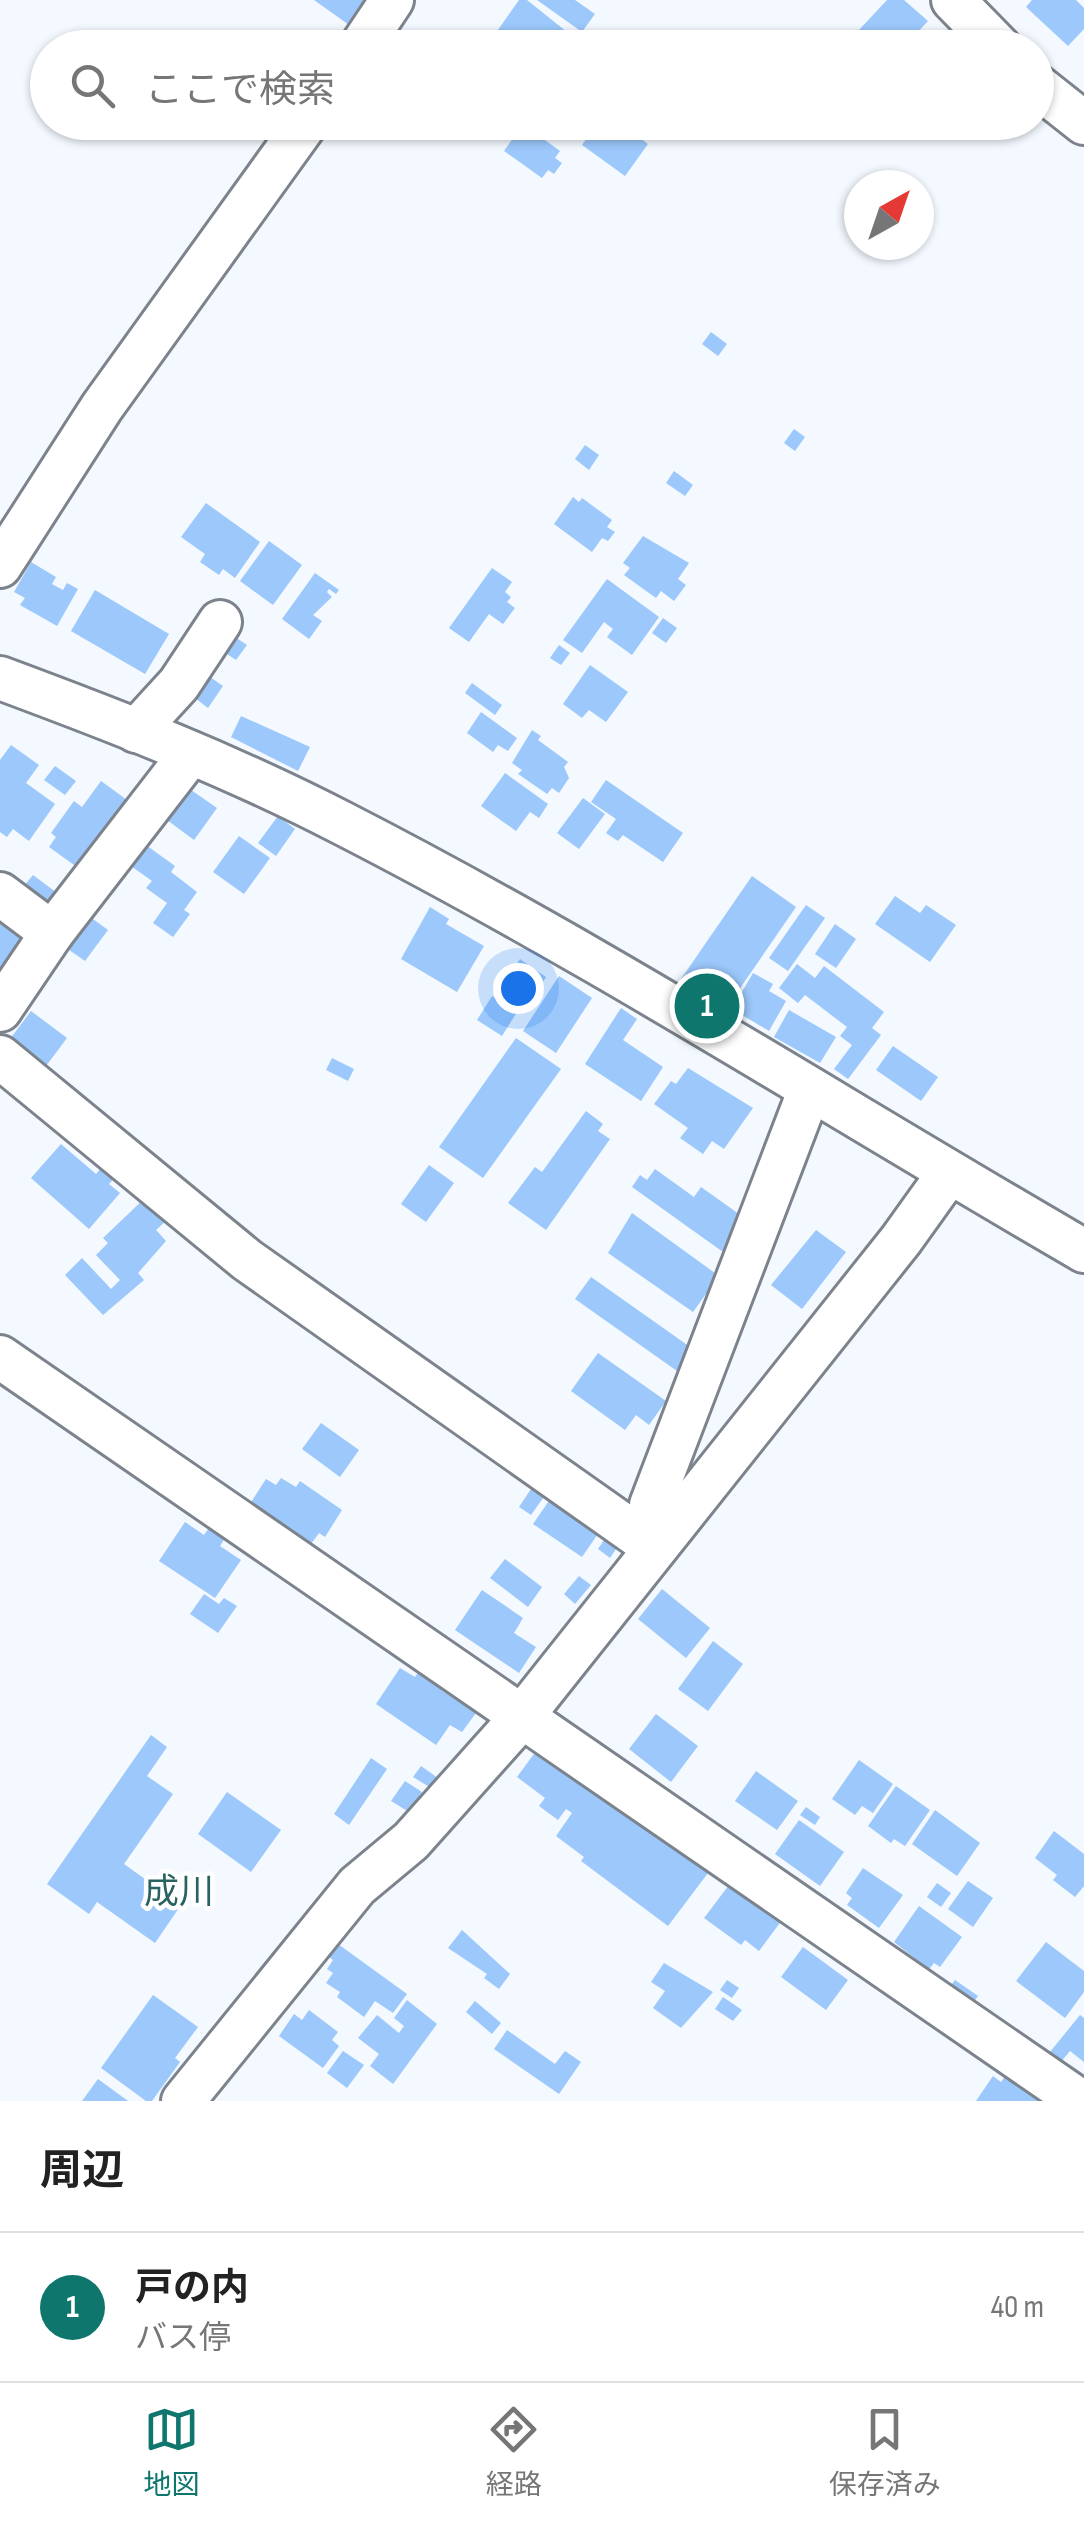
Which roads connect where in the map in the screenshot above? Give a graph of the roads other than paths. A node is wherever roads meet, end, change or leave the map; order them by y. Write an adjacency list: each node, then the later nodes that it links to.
1 (392, 0): 3 (street)
2 (953, 0): 4 (street)
3 (372, 30)
4 (982, 30)
5 (1054, 99): 6 (street)
6 (1084, 123)
7 (294, 140): 8 (street)
8 (0, 566)
9 (220, 622): 11 (street)
10 (0, 678): 11 (street)
11 (136, 730): 12 (street)
12 (192, 753): 14 (street); 17 (street)
13 (0, 894): 14 (street)
14 (52, 933): 15 (street)
15 (0, 1010)
16 (0, 1057): 21 (street)
17 (810, 1090): 18 (street); 21 (street)
18 (949, 1173): 19 (street); 21 (street)
19 (1084, 1251)
20 (0, 1357): 22 (street)
21 (657, 1543): 22 (street)
22 (520, 1718): 23 (street); 24 (street)
23 (1077, 2088)
24 (183, 2101)

